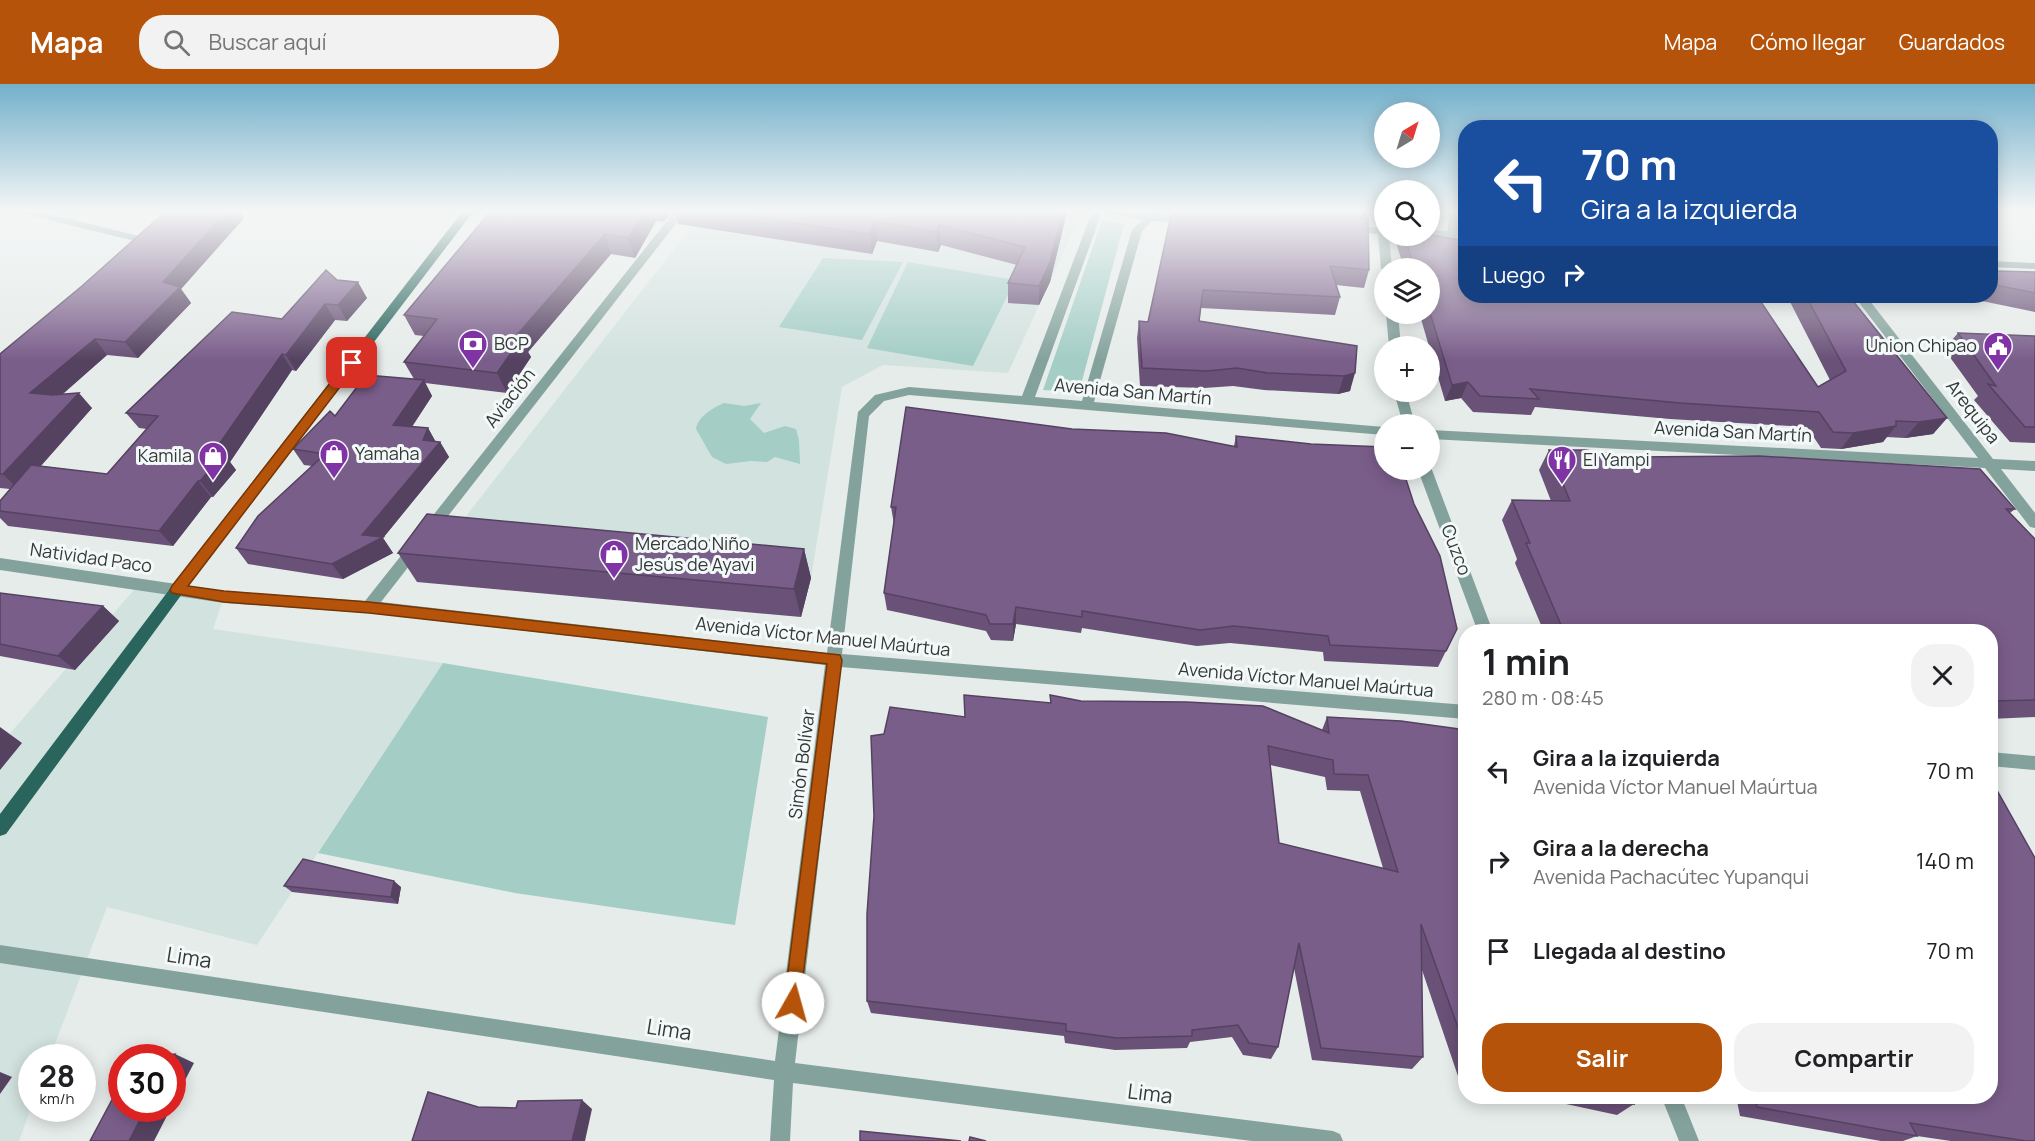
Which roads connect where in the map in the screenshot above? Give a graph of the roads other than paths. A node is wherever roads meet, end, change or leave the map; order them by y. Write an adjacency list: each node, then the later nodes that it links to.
1 (430, 261): 18 (main road)
2 (641, 261): 19 (street, Aviación)
3 (1078, 261): 9 (street)
4 (1128, 261): 10 (street)
5 (1998, 264): 6 (street)
6 (2035, 266)
7 (1865, 303): 13 (street, Arequipa)
8 (880, 398): 9 (street, Avenida San Martín); 21 (street, Simón Bolívar)
9 (1027, 401): 10 (street, Avenida San Martín)
10 (1087, 406): 11 (street, Avenida San Martín)
11 (1374, 430)
12 (1440, 435): 13 (street, Avenida San Martín)
13 (1989, 462): 14 (street, Avenida San Martín); 16 (street, Arequipa)
14 (2035, 466)
15 (1429, 480): 20 (street, Cuzco)
16 (2035, 524)
17 (0, 564): 18 (street, Natividad Paco)
18 (177, 590): 19 (street, Avenida Víctor Manuel Maúrtua); 25 (main road)
19 (369, 607): 21 (street, Avenida Víctor Manuel Maúrtua)
20 (1483, 624)
21 (835, 660): 22 (street, Avenida Víctor Manuel Maúrtua); 27 (street, Simón Bolívar)
22 (1458, 711)
23 (1998, 760): 24 (street)
24 (2035, 763)
25 (0, 828)
26 (0, 954): 27 (street, Lima)
27 (784, 1072): 29 (street, Simón Bolívar); 30 (street, Lima)
28 (1674, 1104): 31 (street)
29 (780, 1141)
30 (1333, 1141)
31 (1689, 1141)

